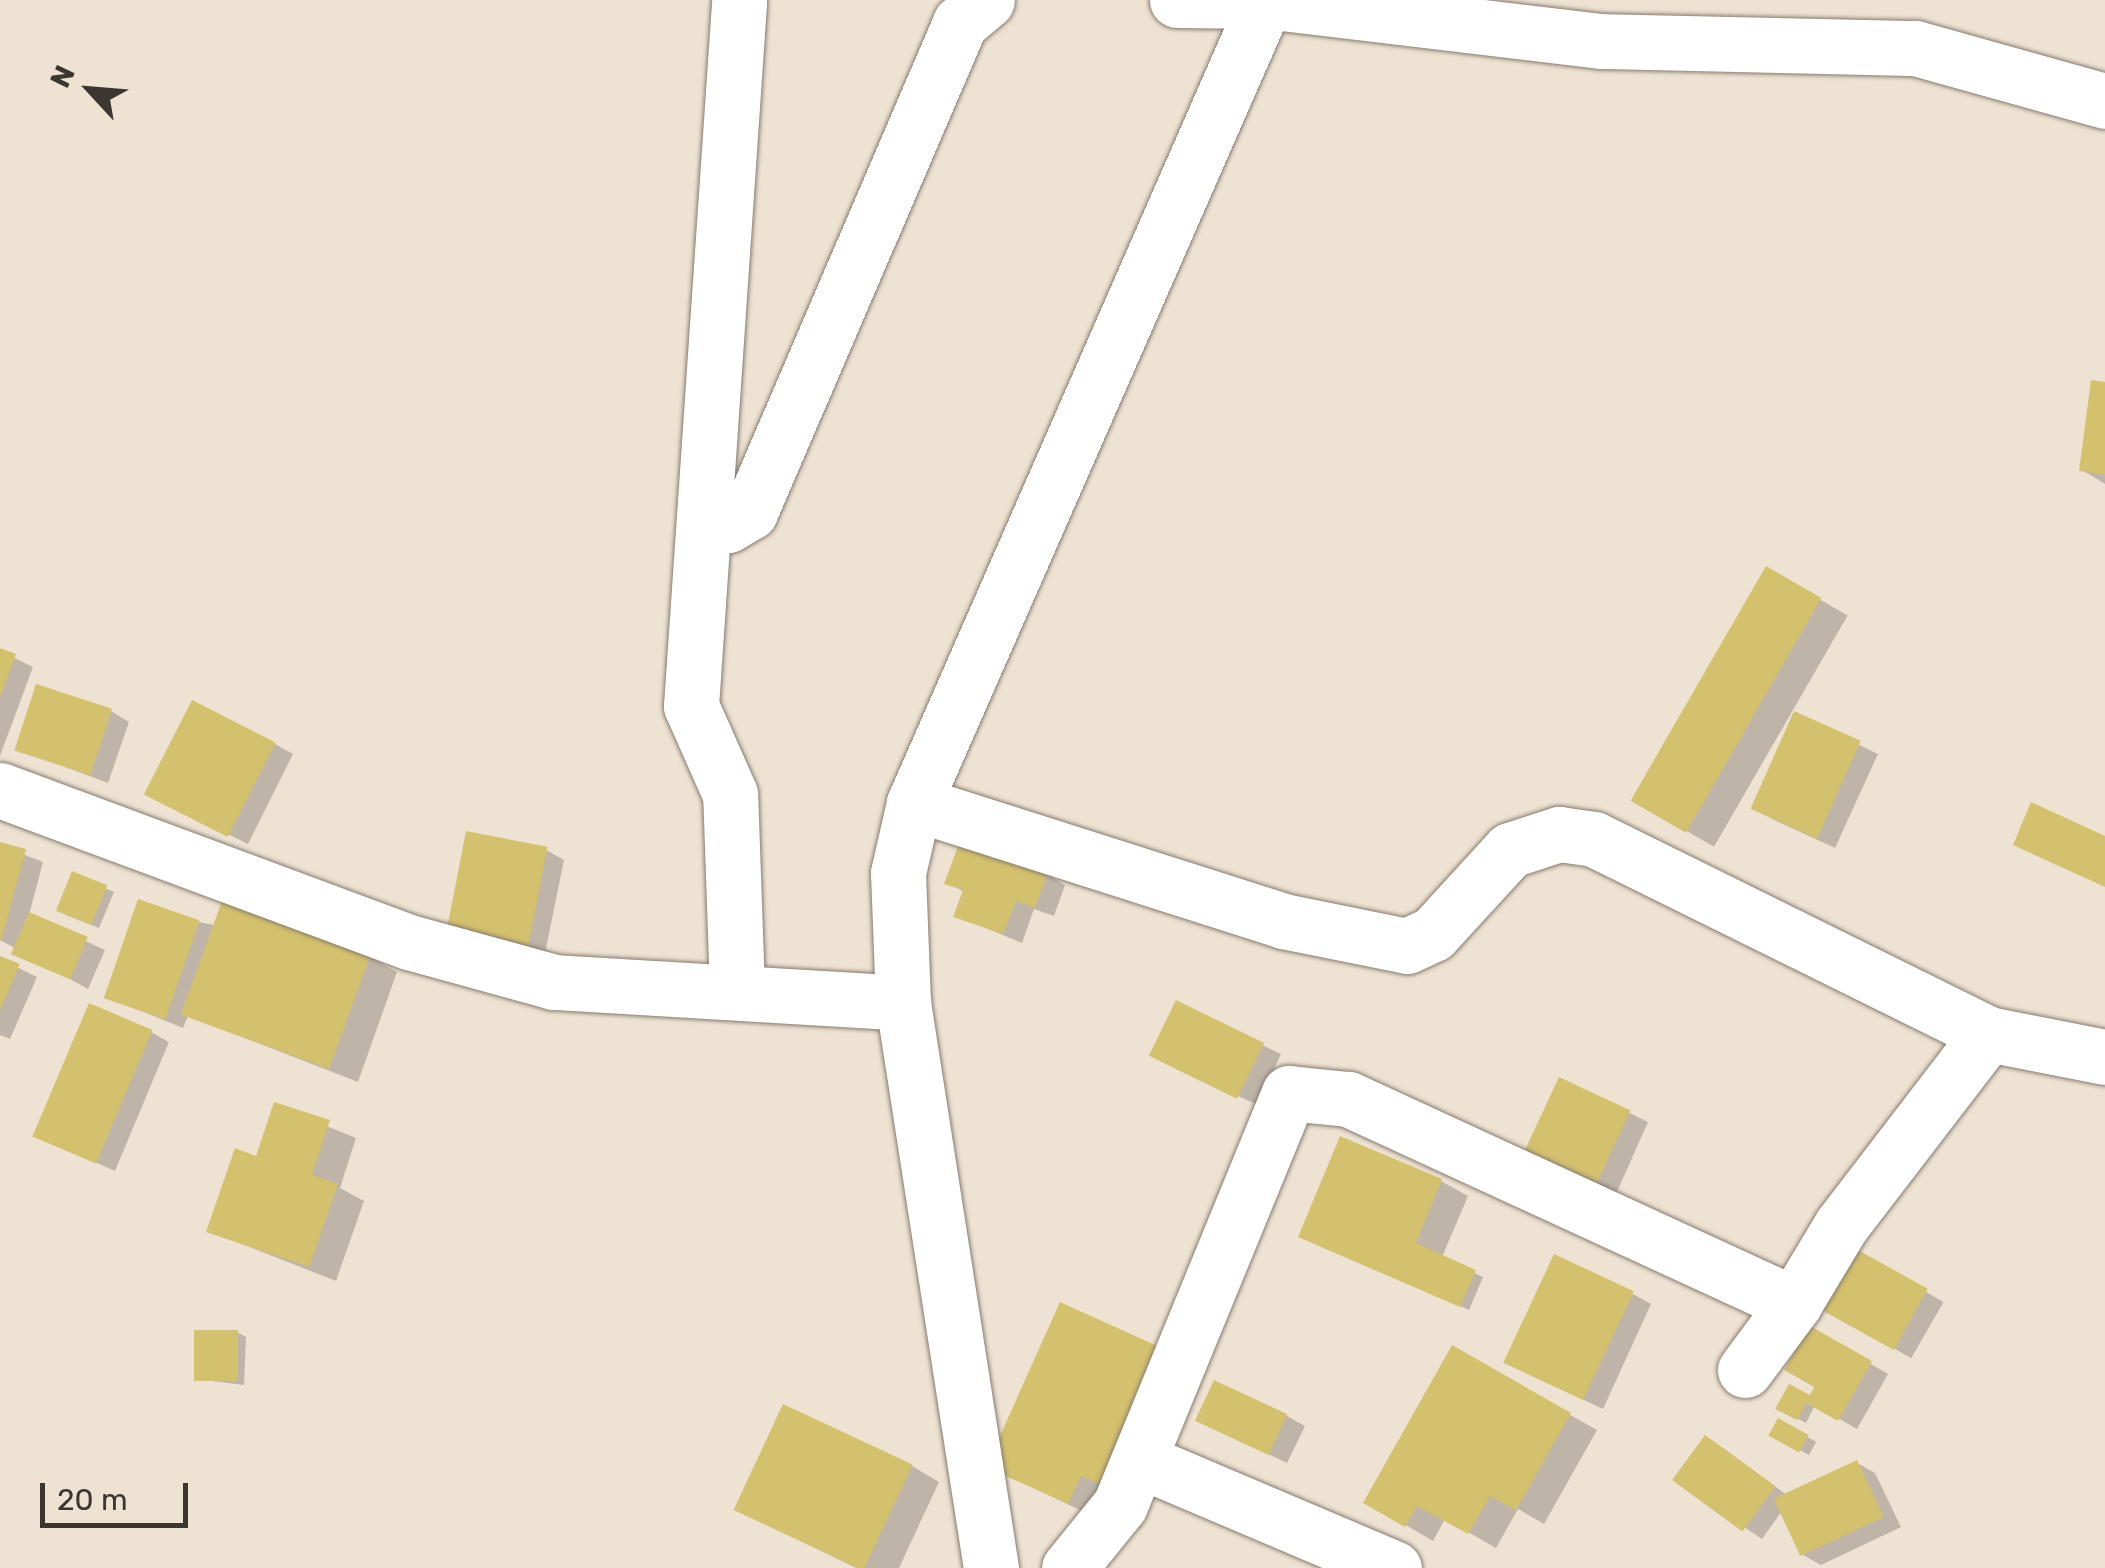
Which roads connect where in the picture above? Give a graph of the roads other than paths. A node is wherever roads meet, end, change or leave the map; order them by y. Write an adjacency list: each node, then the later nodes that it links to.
1 (986, 0): 6 (street)
2 (1177, 0): 3 (street)
3 (1266, 1): 5 (street); 8 (street)
4 (739, 3): 6 (street)
5 (2105, 101)
6 (706, 518): 9 (street)
7 (0, 790): 9 (street)
8 (914, 803): 10 (street); 11 (street)
9 (738, 990): 10 (street)
10 (903, 1004): 16 (street)
11 (1988, 1034): 12 (street); 13 (street)
12 (2105, 1057)
13 (1794, 1304): 14 (street); 15 (street)
14 (1745, 1370)
15 (1140, 1460): 17 (street); 18 (street)
16 (991, 1568)
17 (1069, 1568)
18 (1394, 1568)

